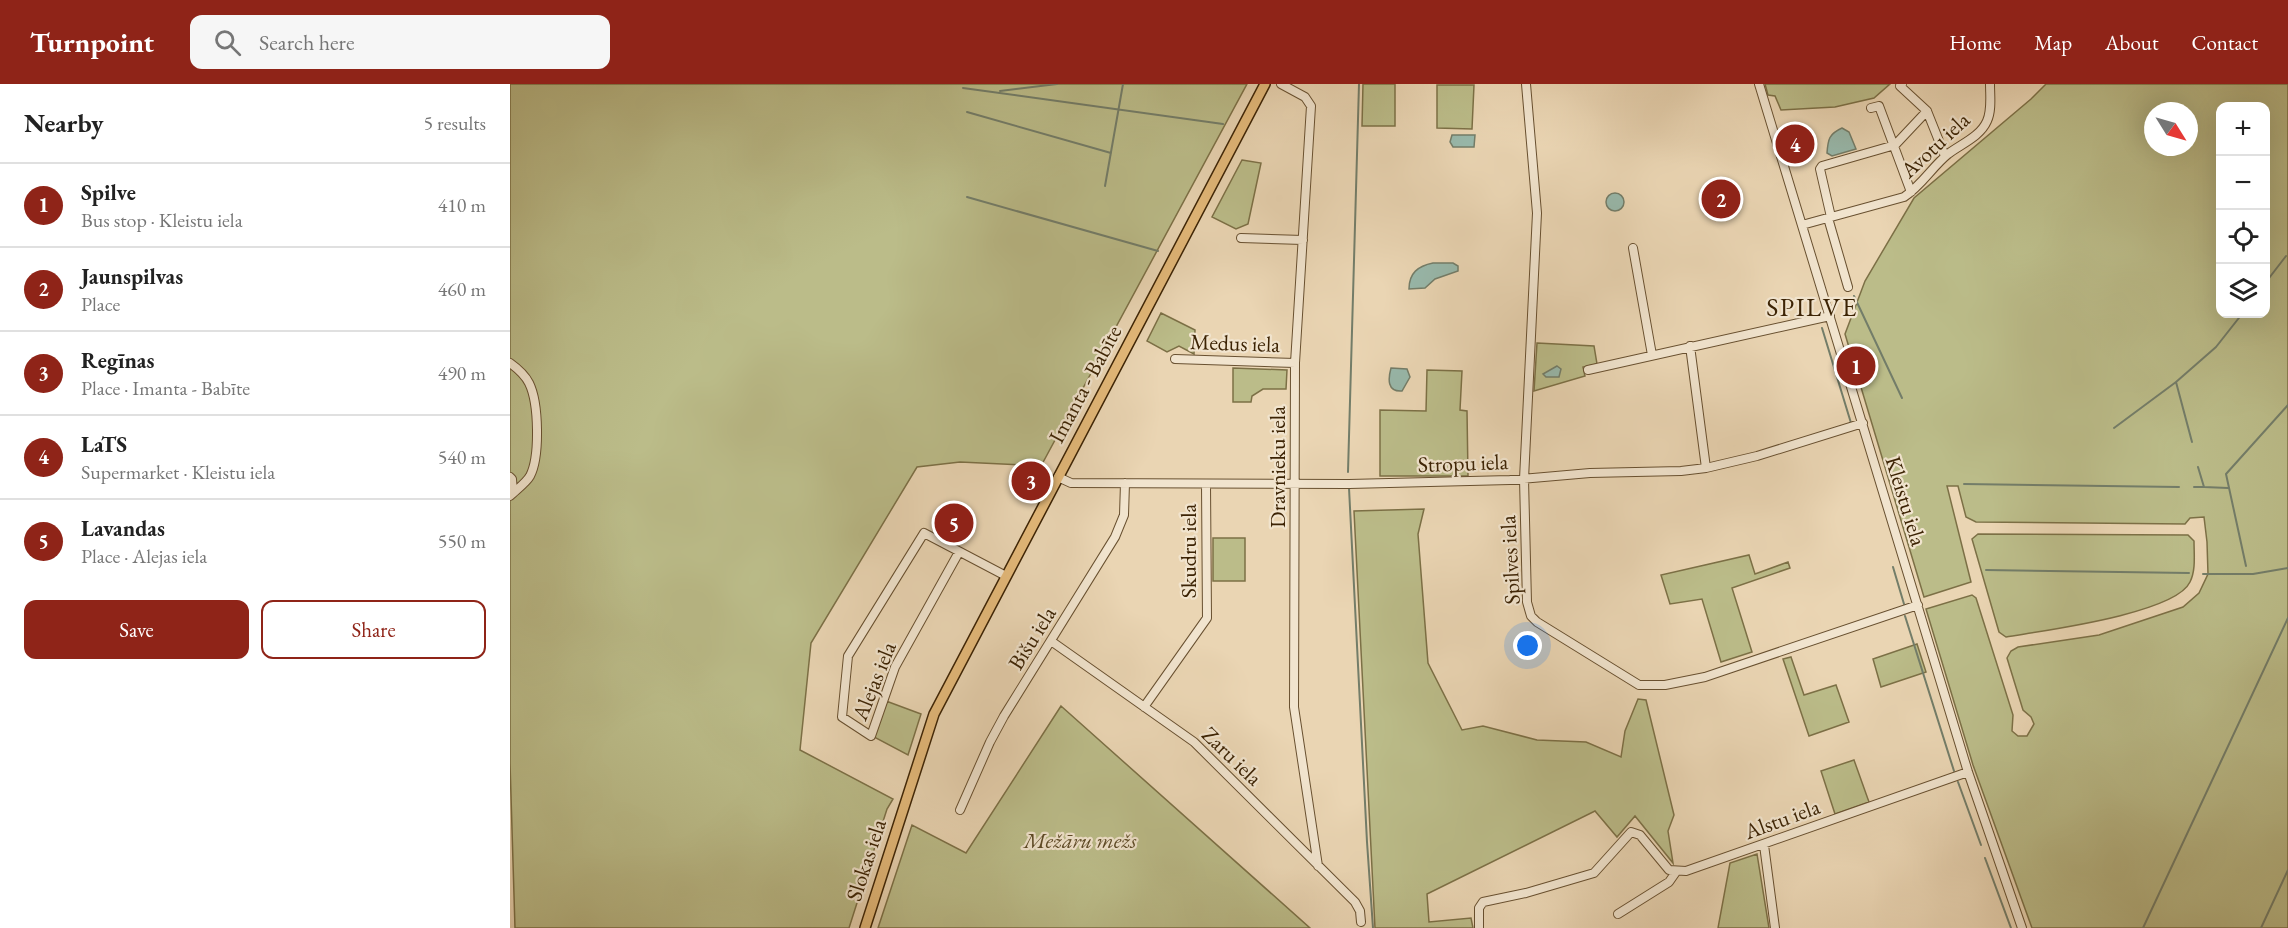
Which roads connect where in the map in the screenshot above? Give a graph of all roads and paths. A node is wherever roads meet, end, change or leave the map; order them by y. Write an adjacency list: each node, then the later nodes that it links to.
1 (1265, 84): 28 (main road, Imanta - Babīte)
2 (1281, 84): 15 (street, Dravnieku iela)
3 (1526, 84): 29 (street, Spilves iela)
4 (1759, 84): 13 (street, Kleistu iela)
5 (1990, 84): 10 (street, Avotu iela)
6 (1901, 85): 8 (street)
7 (1875, 107): 9 (street)
8 (1927, 111): 9 (street); 10 (street)
9 (1895, 145): 11 (street); 12 (street)
10 (1945, 156): 11 (street, Avotu iela)
11 (1911, 192): 12 (street, Avotu iela)
12 (1830, 217): 13 (street, Avotu iela); 17 (street)
13 (1802, 225): 18 (street, Kleistu iela)
14 (1240, 238): 15 (street)
15 (1303, 240): 23 (street, Dravnieku iela)
16 (1633, 248): 20 (street)
17 (1848, 287)
18 (1830, 316): 19 (street); 25 (street, Kleistu iela)
19 (1690, 346): 20 (street); 26 (street)
20 (1652, 355): 24 (street)
21 (1175, 359): 23 (street, Medus iela)
22 (510, 363): 33 (street)
23 (1295, 363): 31 (street, Dravnieku iela)
24 (1587, 370)
25 (1863, 423): 26 (street, Stropu iela); 36 (street, Kleistu iela)
26 (1706, 468): 29 (street, Stropu iela)
27 (510, 477): 33 (street)
28 (1058, 477): 30 (street, Stropu iela); 35 (main road, Imanta - Babīte)
29 (1524, 479): 31 (street, Stropu iela); 36 (street, Spilves iela)
30 (1125, 483): 32 (street, Stropu iela); 37 (street, Bišu iela)
31 (1294, 483): 32 (street, Stropu iela); 43 (street, Dravnieku iela)
32 (1206, 484): 38 (street, Skudru iela)
33 (512, 494)
34 (959, 552): 34 (street, Alejas iela); 35 (street)
35 (1006, 576): 40 (main road, Imanta - Babīte)
36 (1918, 605): 39 (street, Kleistu iela)
37 (1051, 641): 38 (street, Zaru iela); 41 (street, Bišu iela)
38 (1144, 707): 43 (street, Zaru iela)
39 (1968, 772): 42 (street, Alstu iela); 50 (street, Kleistu iela)
40 (905, 804): 47 (main road, Slokas iela)
41 (960, 810)
42 (1764, 845): 44 (street, Alstu iela); 49 (street)
43 (1318, 866): 46 (street, Zaru iela)
44 (1676, 872): 45 (street, Alstu iela); 48 (street)
45 (1618, 914)
46 (1361, 922)
47 (865, 928)
48 (1479, 928)
49 (1775, 928)
50 (2022, 928)

